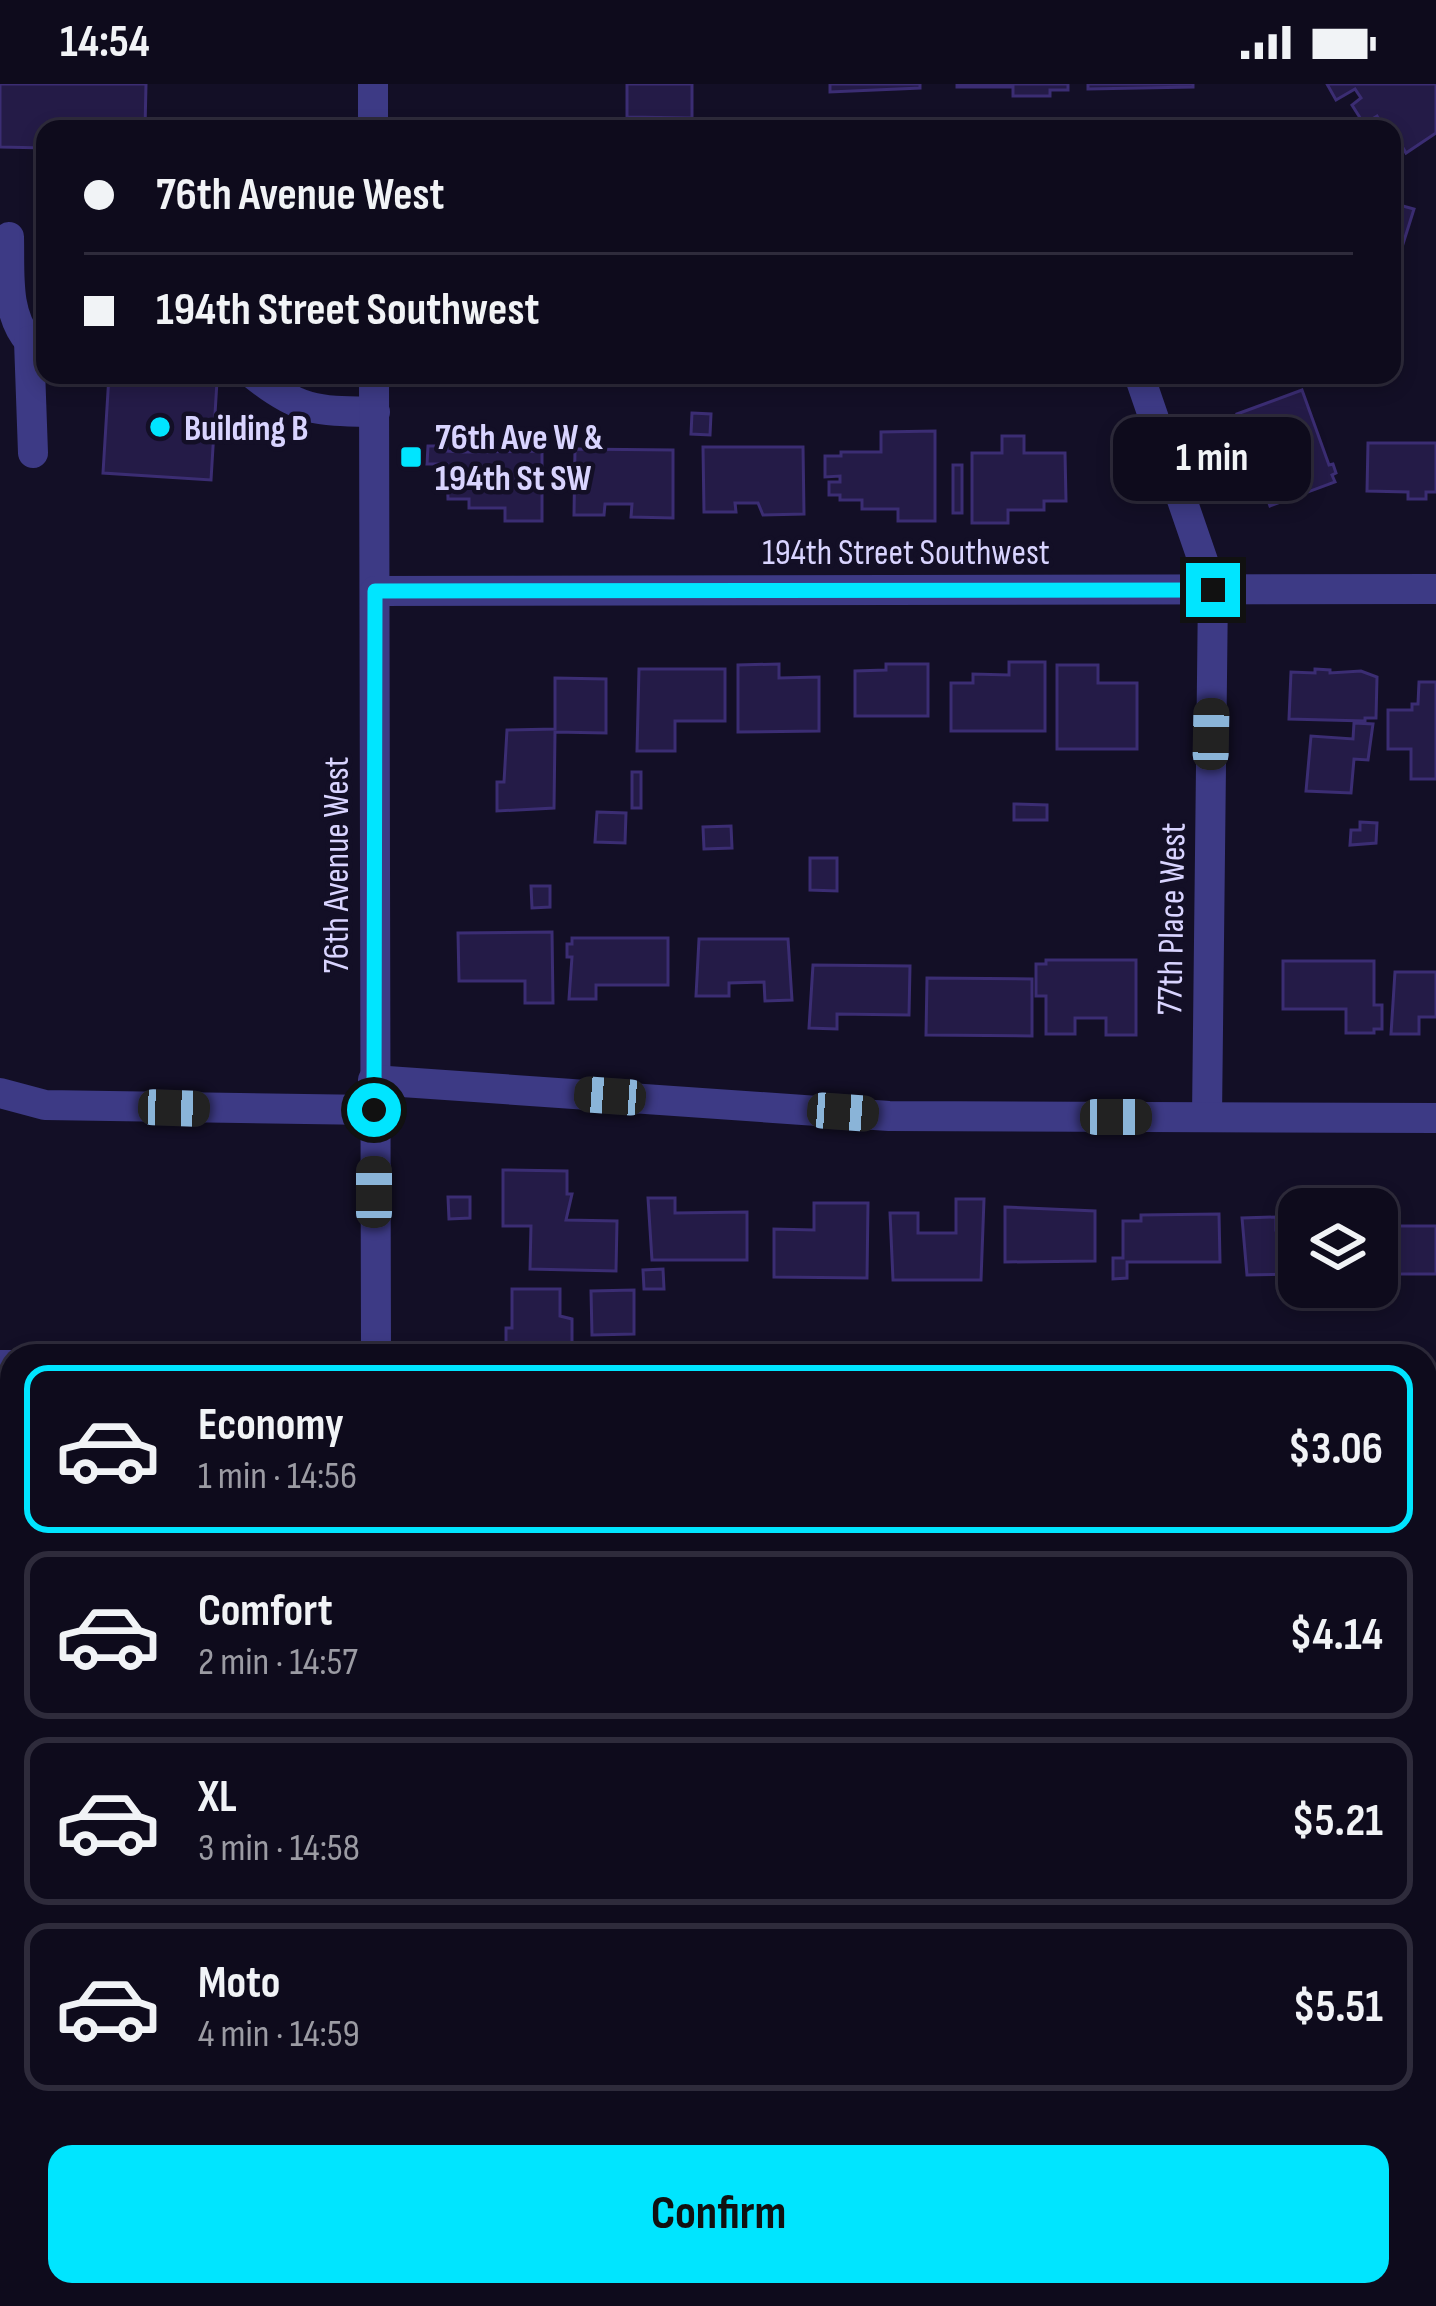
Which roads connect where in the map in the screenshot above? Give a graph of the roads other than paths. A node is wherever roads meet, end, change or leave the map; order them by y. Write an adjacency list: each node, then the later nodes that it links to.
1 (373, 84): 2 (street)
2 (373, 120)
3 (9, 237): 4 (street)
4 (36, 339)
5 (36, 363): 10 (street)
6 (266, 384): 9 (street)
7 (374, 384): 9 (street, 76th Avenue West)
8 (1142, 384): 12 (street, 77th Place West)
9 (375, 412): 13 (street, 76th Avenue West)
10 (32, 453)
11 (1436, 589): 12 (street, 194th Street Southwest)
12 (1213, 590): 13 (street, 194th Street Southwest); 16 (street, 77th Place West)
13 (375, 591): 15 (street, 76th Avenue West)
14 (0, 1093): 15 (street)
15 (373, 1095): 16 (street); 18 (street, 76th Avenue West)
16 (1207, 1117): 17 (street)
17 (1436, 1118)
18 (376, 1344)

